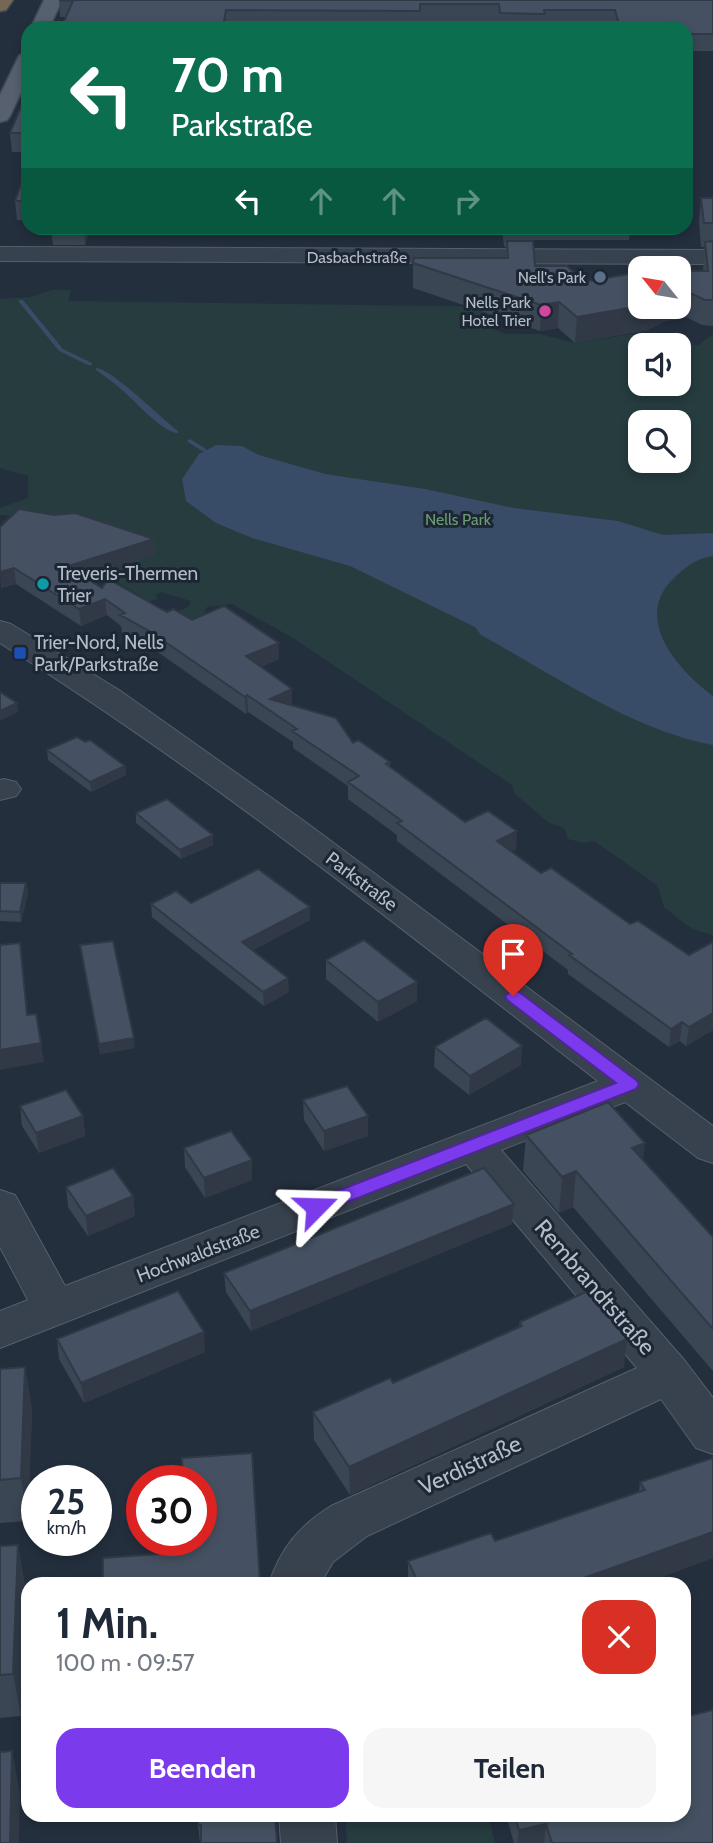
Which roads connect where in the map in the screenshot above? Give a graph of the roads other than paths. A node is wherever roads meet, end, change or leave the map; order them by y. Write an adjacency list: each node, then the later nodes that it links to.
1 (4, 0): 3 (highway)
2 (53, 0): 4 (main road)
3 (0, 6)
4 (43, 21)
5 (21, 71): 6 (main road)
6 (0, 116)
7 (0, 254): 8 (street, Dasbachstraße)
8 (713, 257)
9 (0, 630): 10 (street, Parkstraße)
10 (630, 1084): 11 (street, Hochwaldstraße); 12 (street, Parkstraße)
11 (471, 1144): 14 (street, Hochwaldstraße); 16 (street, Rembrandtstraße)
12 (713, 1148)
13 (0, 1206): 14 (street)
14 (55, 1310): 15 (street, Hochwaldstraße)
15 (0, 1330)
16 (669, 1374): 17 (street, Rembrandtstraße); 18 (street, Verdistraße)
17 (713, 1434)
18 (298, 1577)
19 (308, 1822): 20 (street)
20 (309, 1843)

